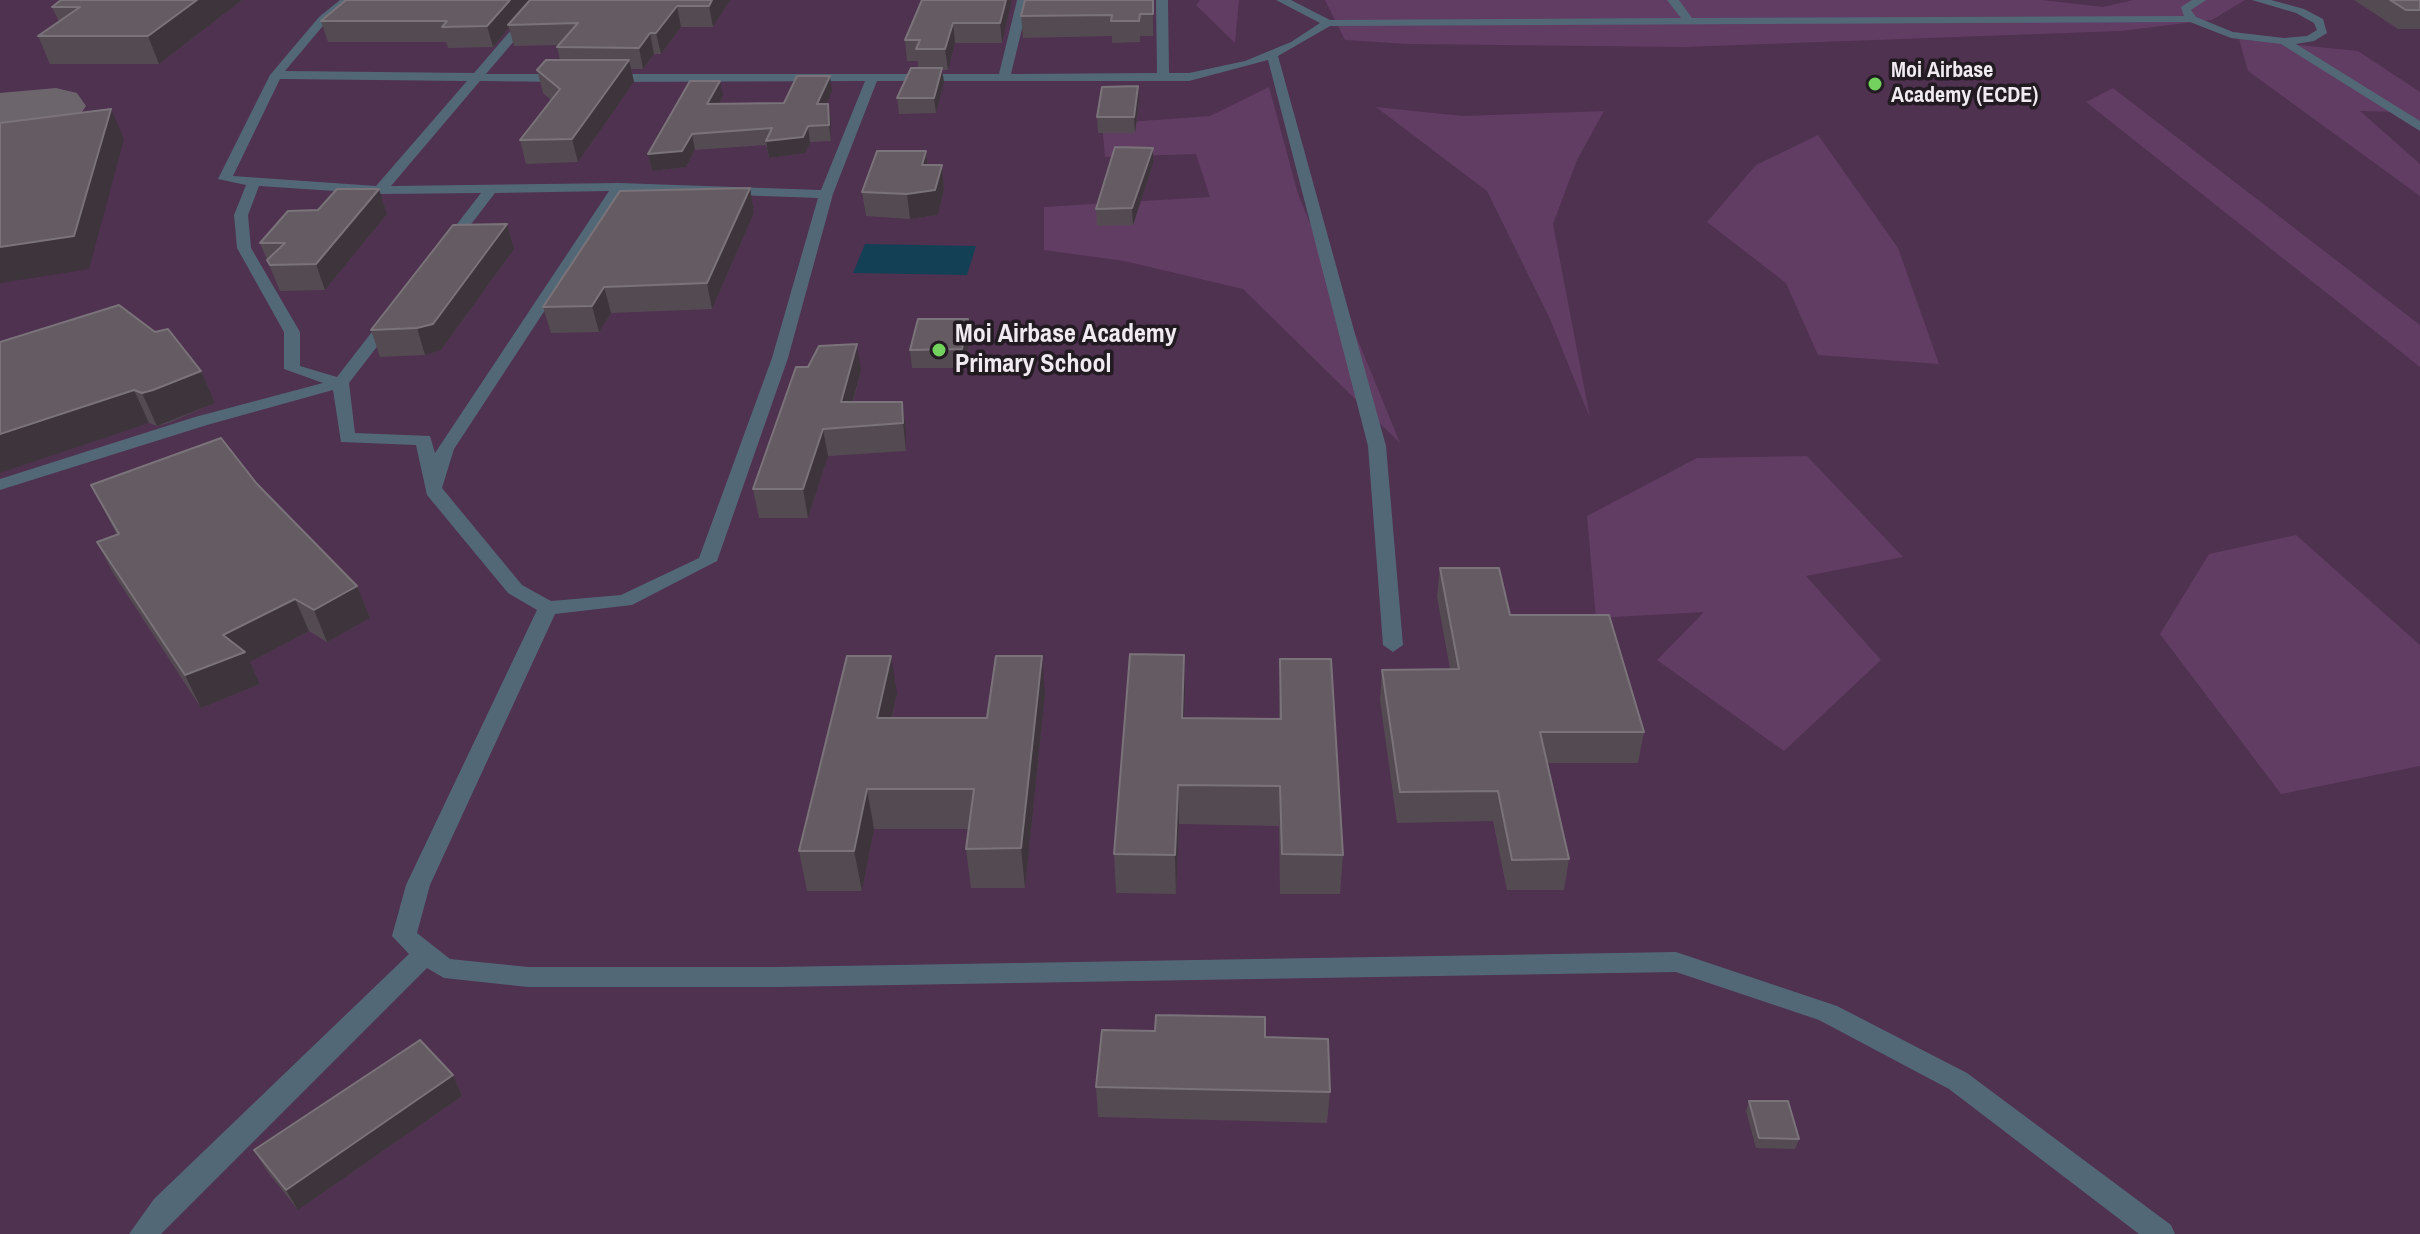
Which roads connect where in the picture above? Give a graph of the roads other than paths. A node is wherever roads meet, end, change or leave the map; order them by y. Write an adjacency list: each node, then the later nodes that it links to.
1 (347, 0): 15 (street)
2 (543, 0): 18 (street)
3 (1023, 0): 16 (street)
4 (1162, 0): 17 (street)
5 (1282, 0): 12 (street)
6 (1673, 0): 11 (street)
7 (2200, 0): 10 (street)
8 (2258, 0): 9 (street)
9 (2273, 1): 13 (street)
10 (2192, 19): 11 (street); 13 (street)
11 (1689, 21): 12 (street)
12 (1328, 23): 14 (street)
13 (2284, 41): 22 (street)
14 (1272, 54): 17 (street); 34 (street)
15 (276, 75): 18 (street); 23 (street)
16 (1004, 77): 17 (street); 21 (street)
17 (1163, 77)
18 (479, 78): 19 (street); 26 (street)
19 (573, 78)
20 (589, 78): 21 (street)
21 (872, 78): 27 (street)
22 (2420, 127)
23 (254, 182): 26 (street); 30 (street)
24 (619, 187): 25 (street); 27 (street); 32 (street)
25 (491, 189): 26 (street); 28 (street)
26 (380, 190)
27 (826, 194): 33 (street)
28 (435, 262)
29 (397, 310): 30 (street)
30 (341, 383): 31 (street); 32 (street)
31 (0, 485)
32 (433, 491): 33 (street)
33 (548, 608): 35 (street)
34 (1393, 645)
35 (426, 953): 36 (street); 37 (street)
36 (143, 1234)
37 (2161, 1234)

